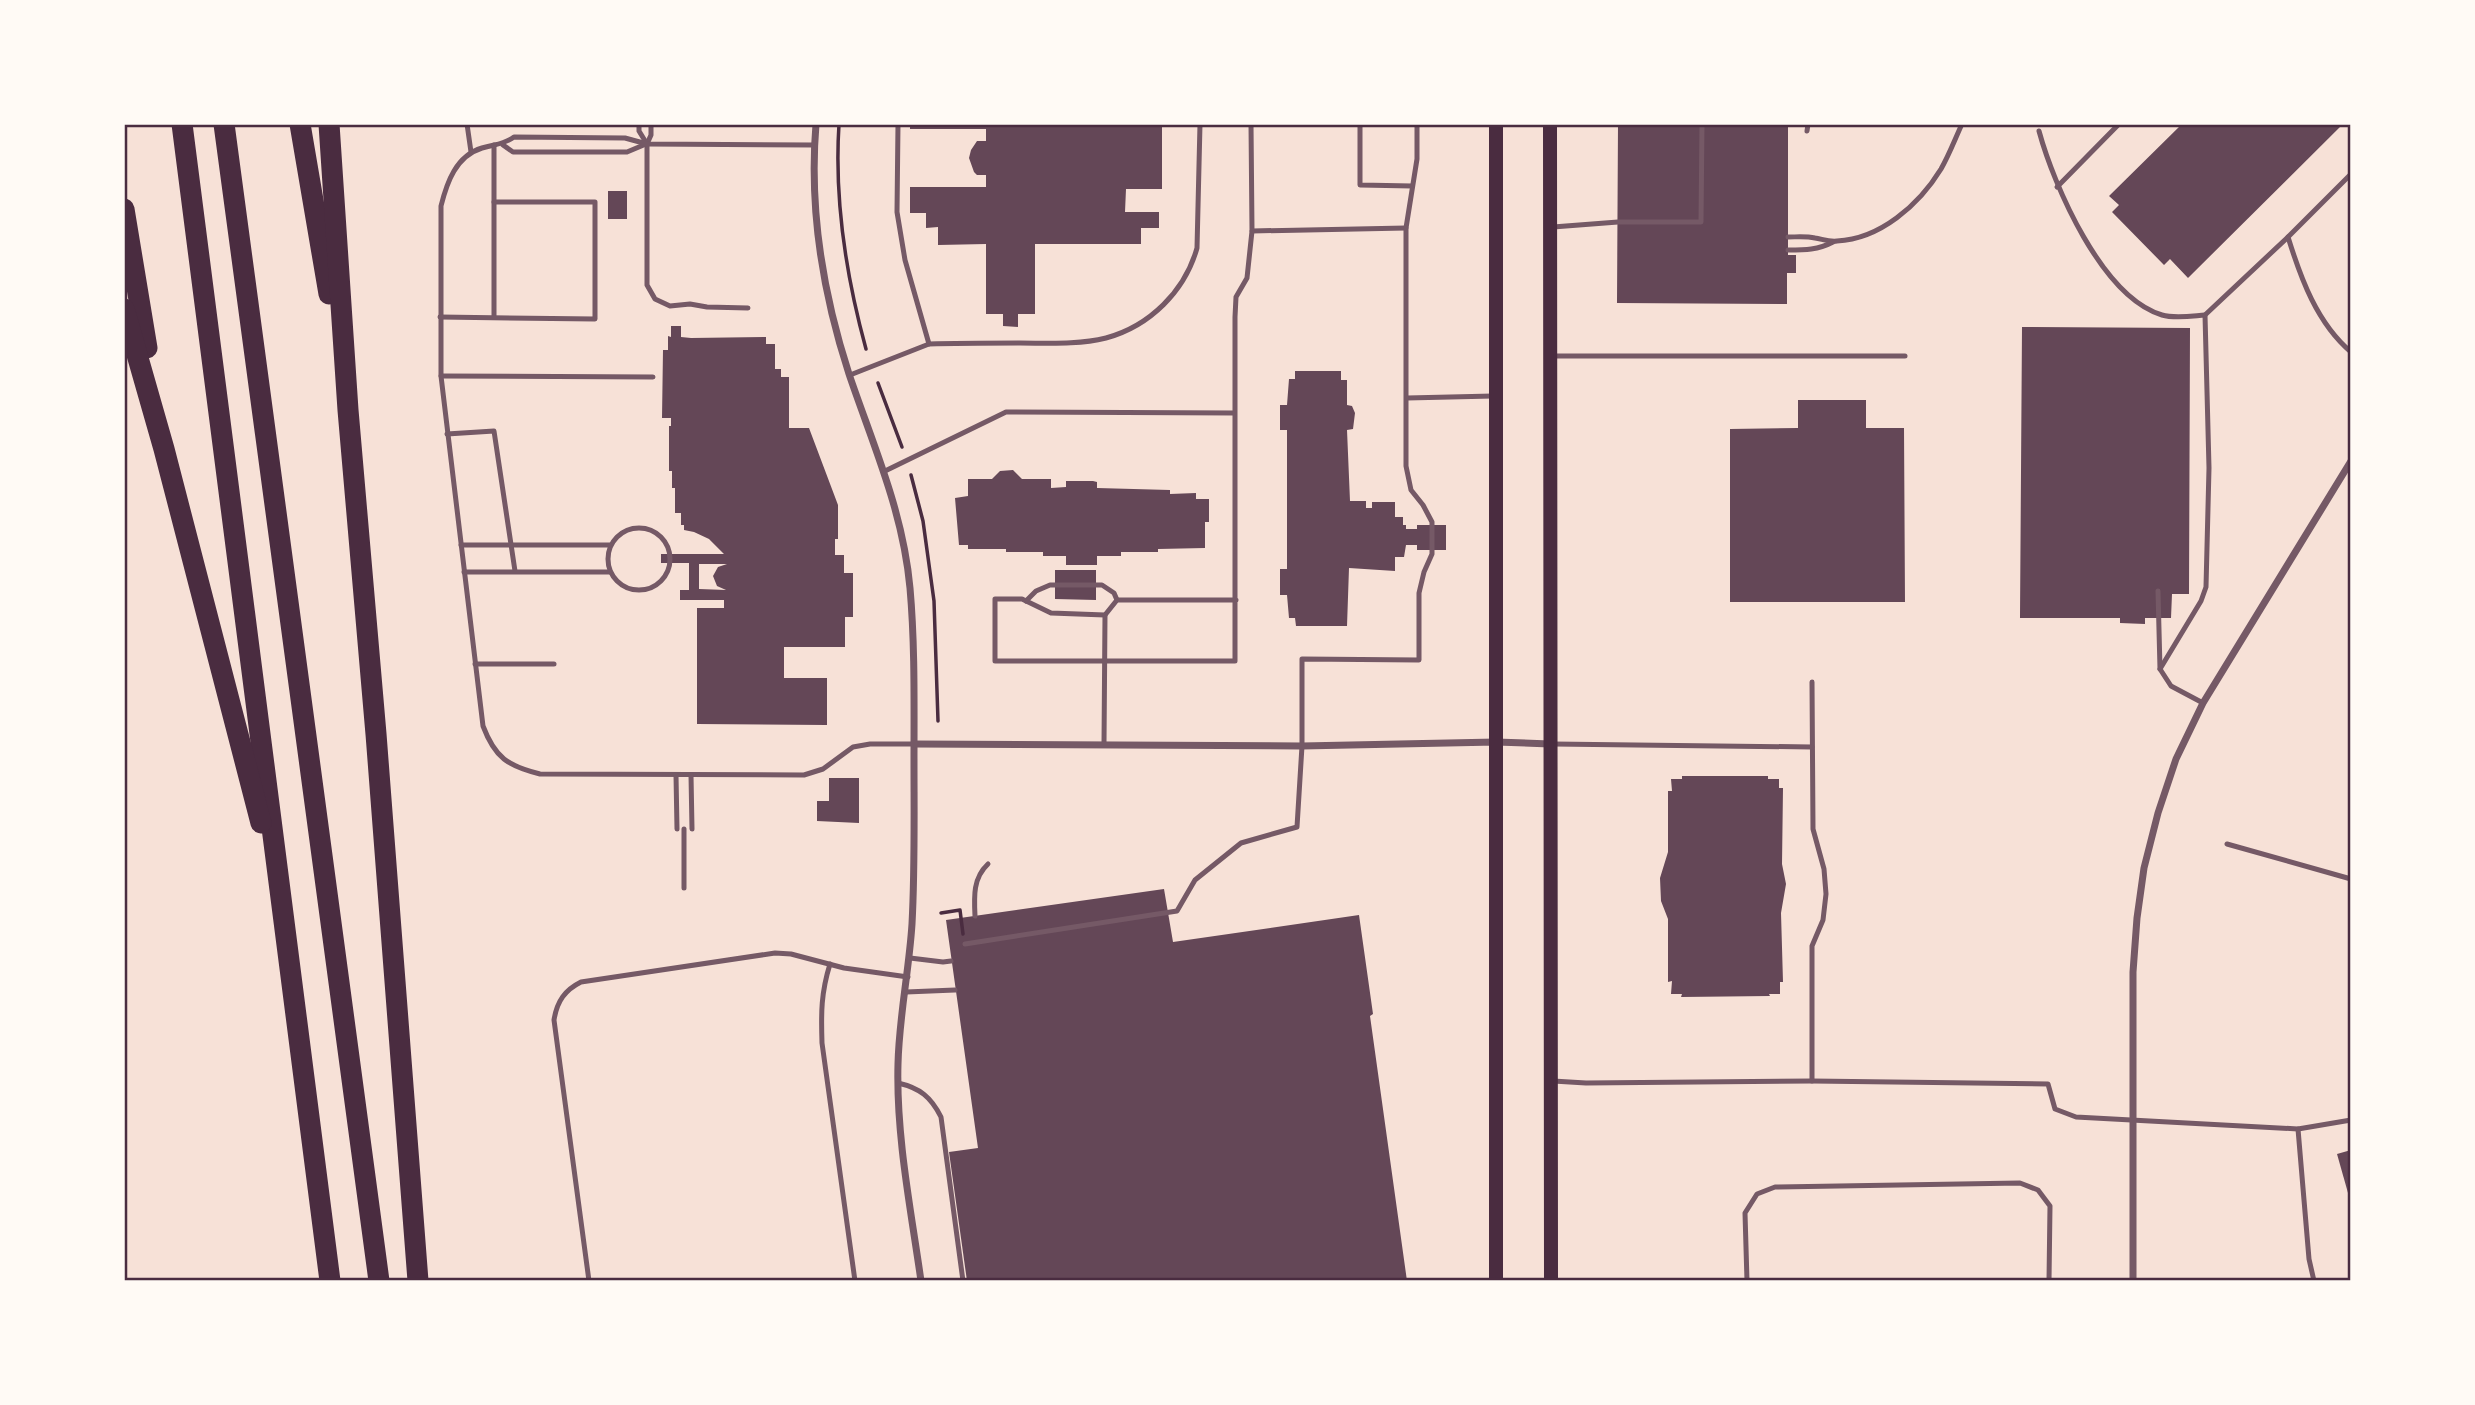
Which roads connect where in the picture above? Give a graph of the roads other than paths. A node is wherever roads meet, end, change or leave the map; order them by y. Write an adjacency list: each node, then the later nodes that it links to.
1 (182, 124): 87 (highway)
2 (224, 124): 103 (highway)
3 (300, 124): 51 (highway)
4 (329, 124): 51 (highway)
5 (467, 124): 24 (lane)
6 (639, 124): 20 (lane)
7 (651, 124): 20 (lane)
8 (816, 124): 23 (street)
9 (898, 124): 42 (lane)
10 (1200, 124): 42 (lane)
11 (1251, 124): 32 (lane)
12 (1360, 124): 26 (lane)
13 (1417, 124): 26 (lane)
14 (1496, 124): 49 (main road)
15 (1550, 124): 31 (main road)
16 (1702, 124): 31 (lane)
17 (1962, 124): 35 (lane)
18 (2119, 124): 27 (lane)
19 (2039, 131): 27 (lane)
20 (647, 144): 22 (lane); 22 (lane); 23 (lane); 37 (lane)
21 (495, 145): 22 (lane); 24 (lane); 28 (lane)
22 (503, 145)
23 (814, 145): 46 (street)
24 (471, 152): 40 (lane)
25 (2351, 174): 34 (lane)
26 (1412, 186): 30 (lane)
27 (2057, 187): 39 (lane)
28 (494, 202): 41 (lane); 41 (lane)
29 (124, 209): 54 (highway)
30 (1406, 228): 32 (lane); 50 (lane)
31 (1550, 228): 44 (main road)
32 (1252, 231): 52 (lane)
33 (1788, 237): 35 (lane)
34 (2288, 237): 39 (lane); 43 (lane)
35 (1833, 242): 36 (lane)
36 (1788, 250)
37 (748, 308)
38 (124, 309): 54 (highway)
39 (2205, 315): 71 (lane)
40 (440, 317): 41 (lane); 47 (lane)
41 (495, 317)
42 (929, 344): 46 (lane)
43 (2351, 352)
44 (1550, 356): 45 (lane); 77 (main road)
45 (1905, 356)
46 (850, 375): 56 (street)
47 (441, 376): 48 (lane); 53 (lane)
48 (653, 377)
49 (1496, 396): 50 (lane); 74 (main road)
50 (1407, 398): 78 (lane)
51 (348, 410): 104 (highway)
52 (1234, 413): 56 (lane); 65 (lane)
53 (447, 434): 57 (lane); 58 (lane)
54 (164, 449): 87 (highway)
55 (2351, 461): 73 (street)
56 (885, 471): 75 (street)
57 (461, 545): 58 (lane); 61 (lane)
58 (511, 545): 59 (lane); 60 (lane)
59 (610, 545): 62 (lane); 62 (lane)
60 (515, 571): 61 (lane); 62 (lane)
61 (464, 572): 69 (lane)
62 (610, 572)
63 (2158, 591): 71 (lane)
64 (1117, 600): 65 (lane); 66 (lane); 67 (lane)
65 (1236, 600): 68 (lane)
66 (1026, 601): 67 (lane); 68 (lane)
67 (1105, 615): 68 (lane)
68 (1104, 662): 76 (lane)
69 (475, 664): 70 (lane); 80 (lane)
70 (554, 664)
71 (2160, 669): 73 (lane)
72 (1812, 682): 79 (lane)
73 (2203, 703): 99 (street)
74 (1496, 742): 77 (street); 78 (street); 109 (main road)
75 (914, 744): 76 (street); 81 (lane); 90 (street)
76 (1104, 744): 78 (street)
77 (1550, 744): 79 (lane); 96 (main road)
78 (1302, 746): 89 (lane)
79 (1812, 747): 97 (lane)
80 (676, 775): 81 (lane); 86 (lane)
81 (691, 775): 82 (lane)
82 (692, 829)
83 (2227, 844): 85 (lane)
84 (988, 864): 88 (lane)
85 (2351, 879)
86 (684, 888)
87 (284, 909): 102 (highway)
88 (975, 916)
89 (964, 944)
90 (910, 958): 91 (lane); 93 (street)
91 (951, 961)
92 (830, 964): 93 (lane); 105 (lane); 106 (lane)
93 (908, 977): 95 (street)
94 (955, 990): 95 (lane)
95 (906, 992): 98 (street)
96 (1551, 1080): 97 (lane); 110 (main road)
97 (1812, 1081): 99 (lane)
98 (898, 1083): 107 (street); 108 (lane)
99 (2133, 1118): 101 (lane); 113 (street)
100 (2351, 1120): 101 (lane)
101 (2298, 1129): 114 (lane)
102 (330, 1281)
103 (379, 1281)
104 (418, 1281)
105 (589, 1281)
106 (855, 1281)
107 (920, 1281)
108 (963, 1281)
109 (1496, 1281)
110 (1551, 1281)
111 (1747, 1281): 112 (lane)
112 (2049, 1281)
113 (2133, 1281)
114 (2314, 1281)

